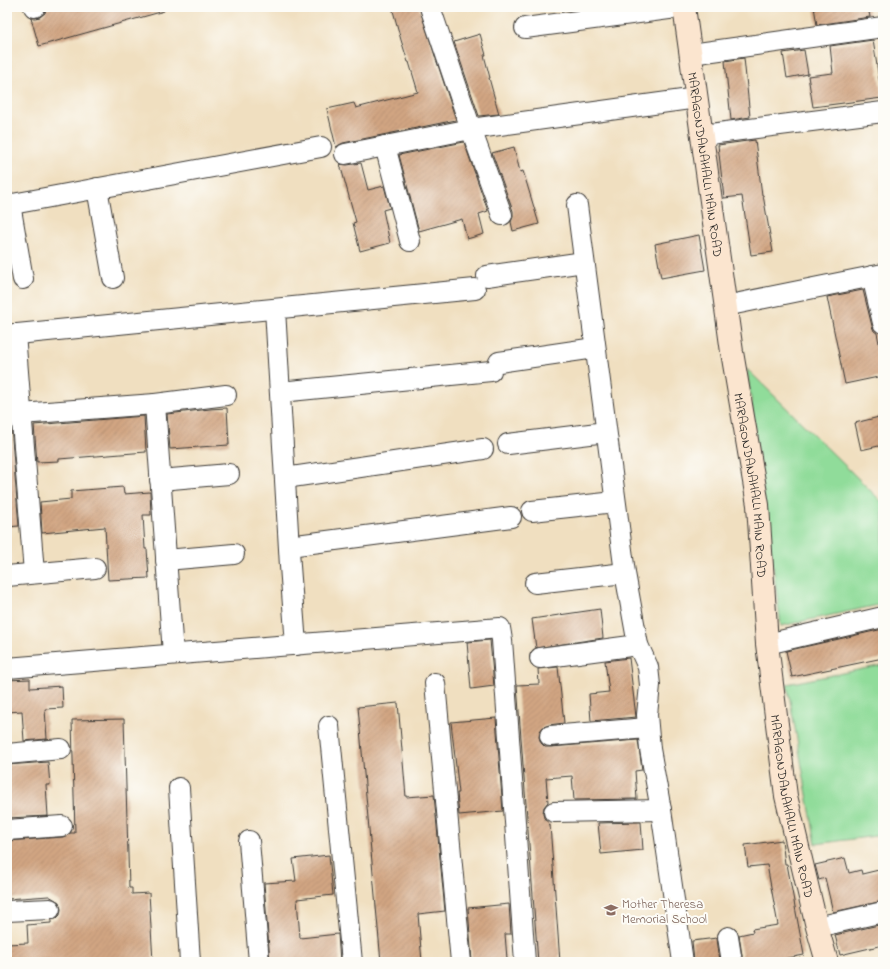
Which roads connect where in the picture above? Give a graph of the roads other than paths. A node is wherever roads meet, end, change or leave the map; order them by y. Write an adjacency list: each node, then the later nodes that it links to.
1 (430, 7): 8 (street)
2 (684, 7): 4 (street); 5 (street, MARAGONDANAHALLI MAIN ROAD)
3 (883, 27): 5 (street)
4 (526, 28)
5 (691, 54): 6 (street, MARAGONDANAHALLI MAIN ROAD)
6 (697, 98): 8 (street); 9 (street, MARAGONDANAHALLI MAIN ROAD)
7 (883, 112): 9 (street)
8 (471, 129): 10 (street); 16 (street)
9 (702, 135): 22 (street, MARAGONDANAHALLI MAIN ROAD)
10 (385, 146): 12 (street); 17 (street)
11 (321, 147): 13 (street)
12 (345, 154)
13 (97, 188): 14 (street); 20 (street)
14 (8, 204): 21 (street)
15 (577, 205): 18 (street)
16 (502, 215)
17 (410, 241)
18 (584, 262): 23 (street); 26 (street)
19 (877, 275): 22 (street); 24 (street)
20 (113, 278)
21 (23, 279)
22 (725, 306): 49 (street, MARAGONDANAHALLI MAIN ROAD)
23 (275, 309): 25 (street); 27 (street)
24 (883, 323)
25 (11, 335): 30 (street)
26 (595, 348): 27 (street); 31 (street)
27 (280, 392): 35 (street)
28 (226, 395): 29 (street)
29 (155, 404): 30 (street); 36 (street)
30 (14, 414): 44 (street)
31 (606, 432): 32 (street); 37 (street)
32 (508, 444)
33 (483, 449): 35 (street)
34 (229, 474): 36 (street)
35 (285, 478): 40 (street)
36 (160, 480): 42 (street)
37 (616, 502): 38 (street); 45 (street)
38 (532, 511)
39 (511, 517): 40 (street)
40 (289, 546): 50 (street)
41 (234, 554): 42 (street)
42 (166, 560): 52 (street)
43 (95, 568): 44 (street)
44 (34, 573): 46 (street)
45 (625, 573): 47 (street); 51 (street)
46 (7, 576)
47 (535, 583)
48 (883, 617): 49 (street)
49 (768, 644): 70 (street, MARAGONDANAHALLI MAIN ROAD)
50 (296, 645): 52 (street); 76 (street)
51 (638, 645): 53 (street); 57 (street)
52 (173, 654): 54 (street)
53 (540, 658)
54 (7, 668)
55 (435, 683): 75 (street)
56 (329, 726): 74 (street)
57 (647, 728): 58 (street); 62 (street)
58 (550, 736)
59 (62, 748): 60 (street)
60 (7, 754)
61 (179, 788): 72 (street)
62 (661, 810): 63 (street); 77 (street)
63 (554, 812)
64 (62, 826): 65 (street)
65 (7, 830)
66 (250, 841): 73 (street)
67 (50, 909): 68 (street)
68 (7, 911)
69 (883, 912): 70 (street)
70 (816, 927): 79 (street, MARAGONDANAHALLI MAIN ROAD)
71 (728, 937): 78 (street)
72 (190, 962)
73 (259, 962)
74 (352, 962)
75 (460, 962)
76 (525, 962)
77 (683, 962)
78 (732, 962)
79 (827, 962)

